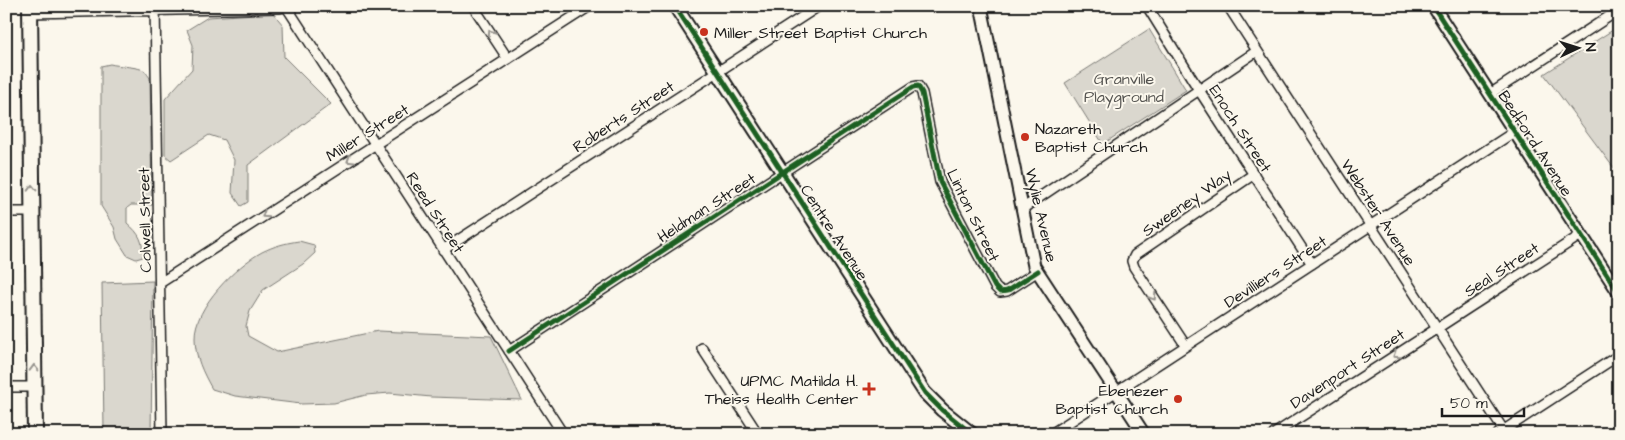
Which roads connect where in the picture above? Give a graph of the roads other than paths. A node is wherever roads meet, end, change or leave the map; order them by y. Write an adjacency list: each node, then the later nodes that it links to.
1 (474, 6): 14 (street, one-way to 1)
2 (590, 6): 14 (street, Miller Street)
3 (675, 6): 15 (main road, Centre Avenue)
4 (819, 6): 15 (street, Roberts Street)
5 (981, 6): 23 (street, Wylie Avenue)
6 (1147, 6): 17 (street, Enoch Street)
7 (1228, 6): 13 (street, Webster Avenue)
8 (1433, 6): 18 (street, Bedford Avenue)
9 (288, 7): 10 (street); 20 (street, Reed Street)
10 (155, 8): 11 (street); 31 (street, Colwell Street)
11 (30, 10): 25 (main road, one-way to 11)
12 (1619, 10): 18 (street)
13 (1257, 51): 17 (street); 26 (street, Webster Avenue)
14 (508, 59): 20 (street, Miller Street)
15 (718, 72): 21 (main road, Centre Avenue); 28 (street, Roberts Street)
16 (918, 86): 21 (street, Heldman Street); 30 (street, Linton Street)
17 (1199, 90): 22 (street, Enoch Street); 23 (street)
18 (1490, 94): 19 (street, Bedford Avenue)
19 (1514, 132): 26 (street, Devilliers Street); 27 (street, Bedford Avenue)
20 (375, 145): 28 (street, Reed Street); 31 (street, Miller Street, one-way to 31)
21 (782, 172): 36 (street, Heldman Street); 46 (main road, Centre Avenue)
22 (1254, 174): 29 (street, Enoch Street); 34 (street, Sweeney Way, one-way to 34)
23 (1022, 209): 30 (street, Wylie Avenue)
24 (6, 212): 25 (street)
25 (32, 212): 39 (main road, one-way to 25)
26 (1371, 226): 29 (street, Devilliers Street); 33 (street, Webster Avenue)
27 (1581, 235): 32 (street, Bedford Avenue); 33 (street, Seal Street)
28 (443, 250): 36 (street, Reed Street)
29 (1312, 264): 34 (street, Devilliers Street)
30 (1038, 271): 40 (street, Wylie Avenue)
31 (160, 283): 43 (street, Colwell Street)
32 (1619, 293)
33 (1437, 328): 41 (street, Webster Avenue); 49 (street, Davenport Street, one-way to 49)
34 (1186, 346): 40 (street, Devilliers Street)
35 (702, 348): 45 (street)
36 (509, 350): 44 (street, Reed Street)
37 (1619, 355): 41 (street)
38 (6, 387): 39 (street)
39 (34, 387): 42 (main road)
40 (1116, 392): 47 (street, Devilliers Street); 48 (street, Wylie Avenue)
41 (1502, 433)
42 (35, 434)
43 (162, 434)
44 (563, 434)
45 (758, 434)
46 (972, 434)
47 (1051, 434)
48 (1144, 434)
49 (1274, 434)

